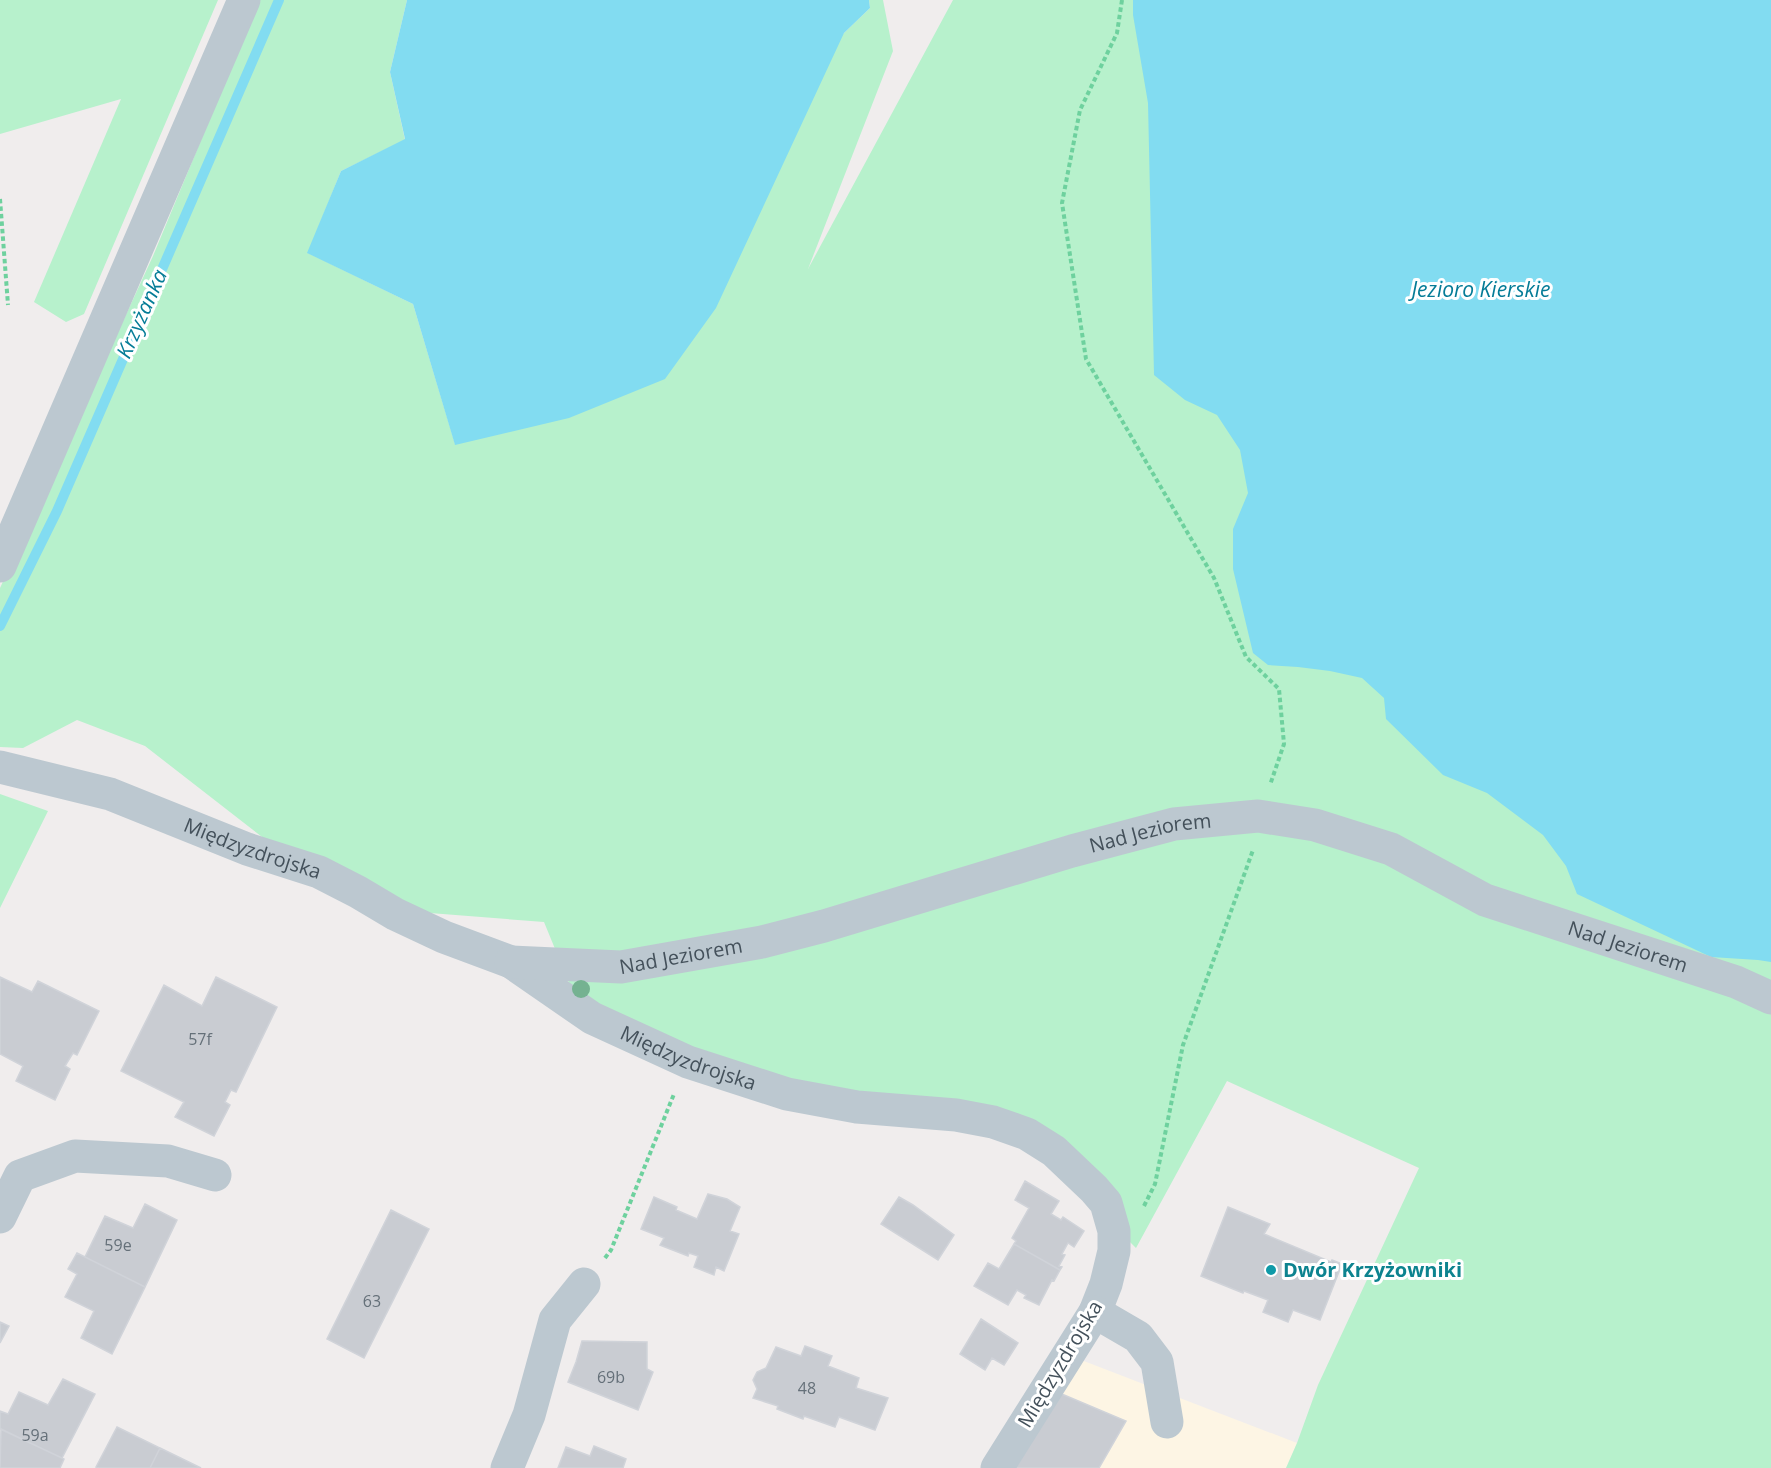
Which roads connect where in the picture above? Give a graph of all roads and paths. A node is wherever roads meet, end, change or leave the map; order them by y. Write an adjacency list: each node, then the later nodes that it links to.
1 (244, 0): 5 (street)
2 (1122, 0): 7 (path)
3 (0, 200): 4 (path)
4 (8, 304)
5 (0, 566)
6 (0, 767): 8 (street, Międzyzdrojska)
7 (1258, 816): 8 (street, Nad Jeziorem); 9 (street, Nad Jeziorem); 12 (path)
8 (511, 962): 15 (street, Międzyzdrojska)
9 (1771, 998)
10 (678, 1086): 14 (path)
11 (215, 1175): 13 (street)
12 (1155, 1184)
13 (0, 1217)
14 (584, 1284): 17 (street)
15 (1095, 1312): 16 (street); 18 (street, Międzyzdrojska)
16 (1167, 1422)
17 (507, 1468)
18 (998, 1468)

